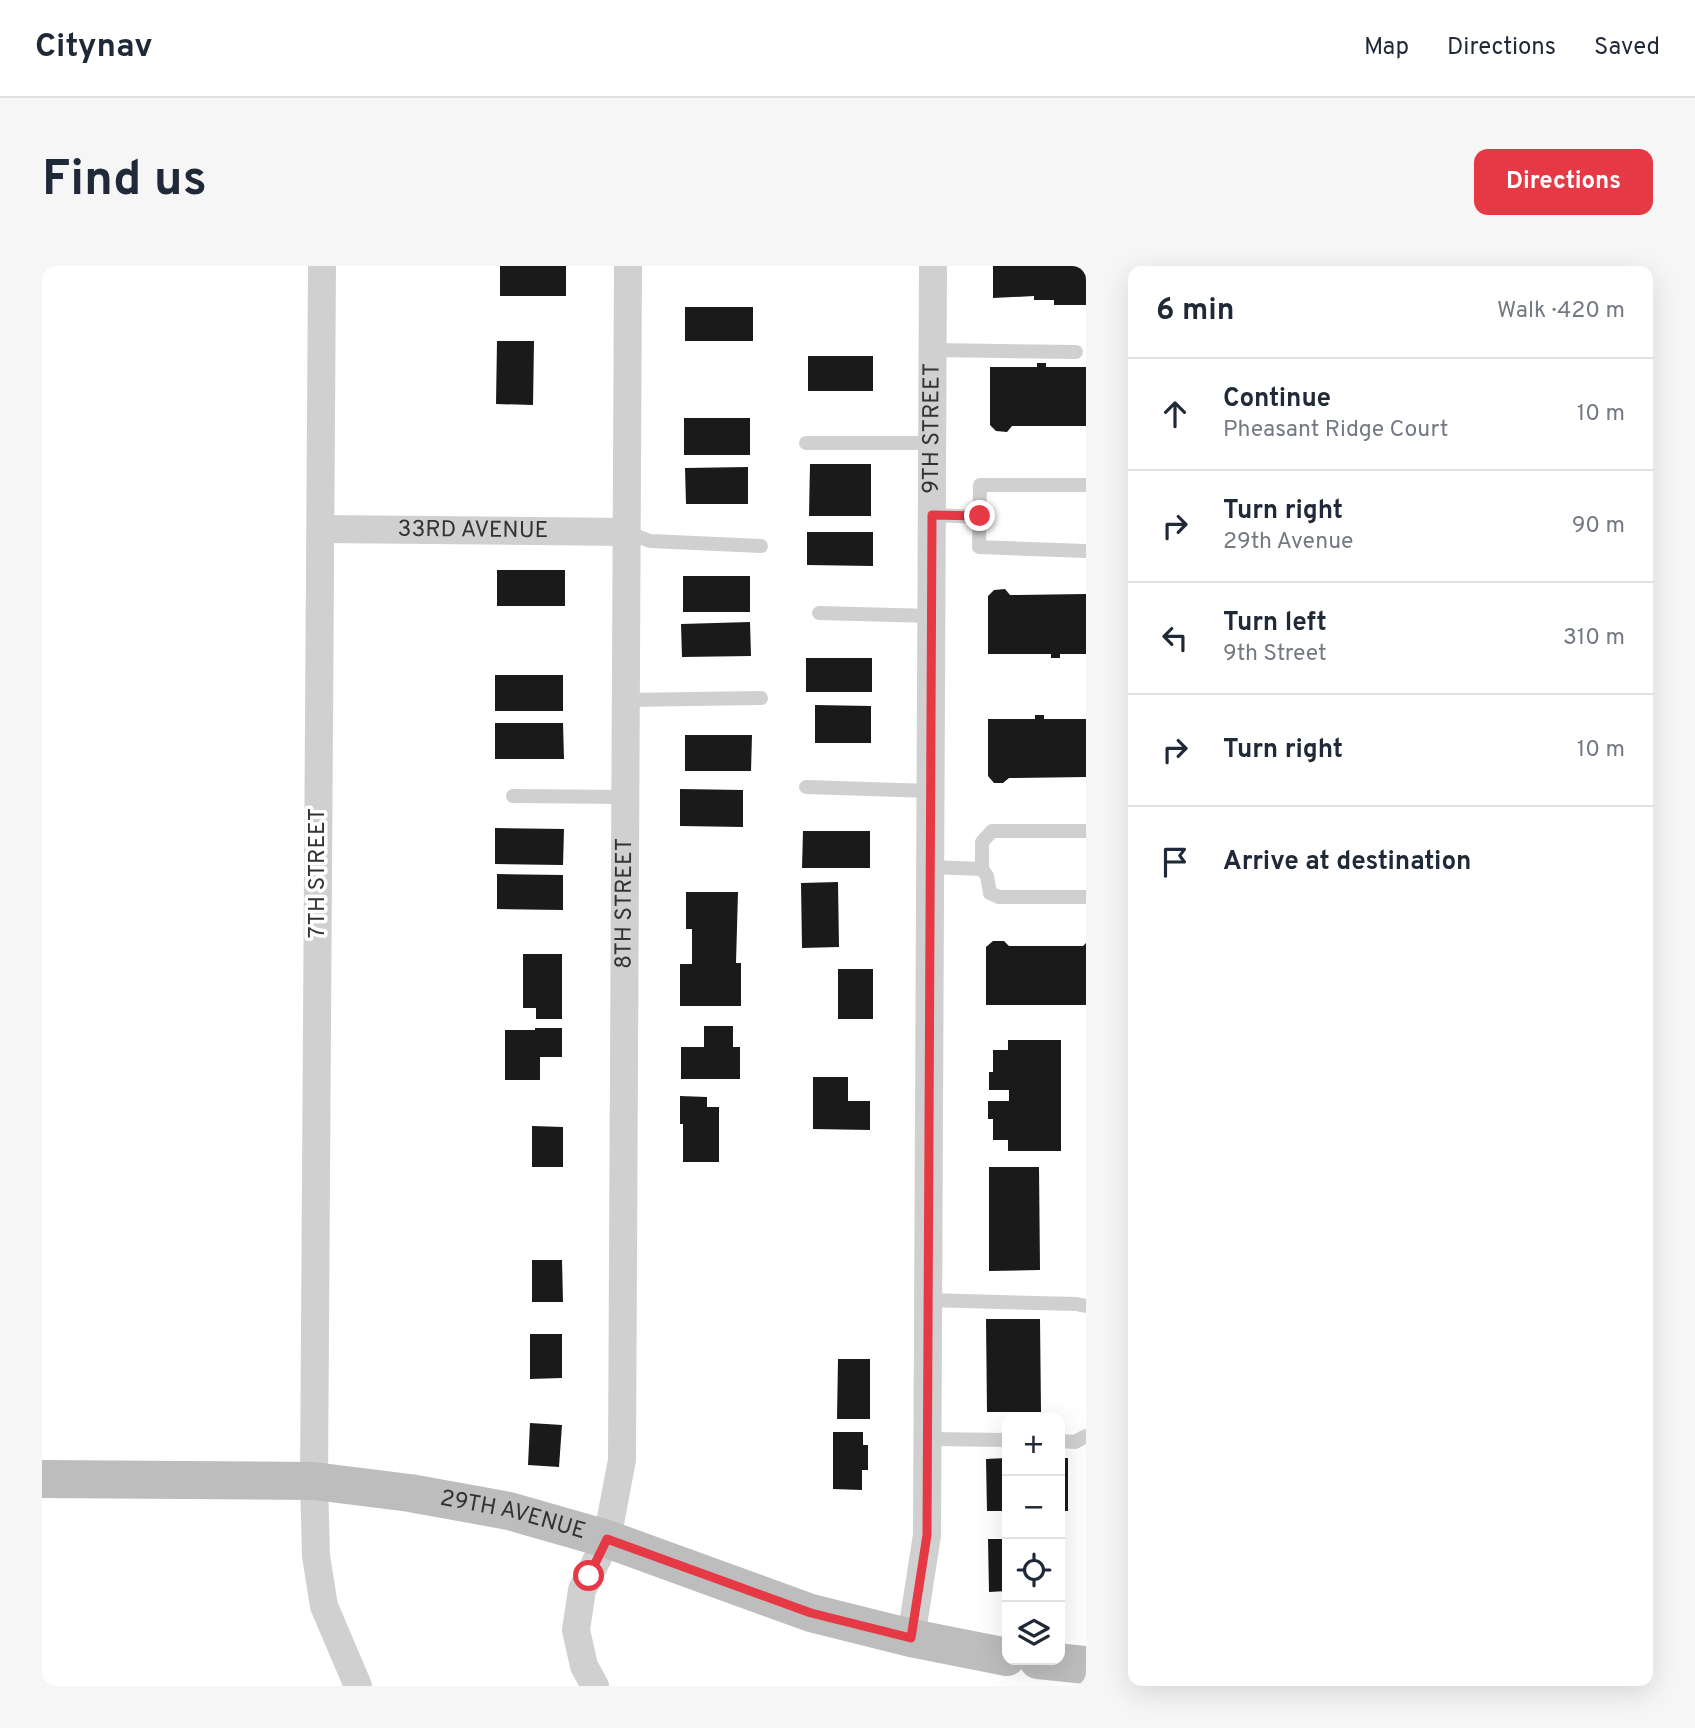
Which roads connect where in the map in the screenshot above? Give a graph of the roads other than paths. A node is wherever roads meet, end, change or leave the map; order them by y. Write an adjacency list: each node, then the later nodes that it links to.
1 (322, 266): 11 (street, 7TH STREET)
2 (628, 266): 12 (street, 8TH STREET)
3 (933, 266): 4 (street, 9TH STREET)
4 (933, 350): 5 (lane); 7 (street, 9TH STREET)
5 (1076, 352)
6 (806, 443): 7 (lane)
7 (933, 443): 9 (street, 9TH STREET)
8 (1086, 485): 10 (lane)
9 (932, 515): 10 (lane); 16 (street, 9TH STREET)
10 (980, 516): 14 (lane)
11 (321, 529): 12 (street, 33RD AVENUE); 34 (street, 7TH STREET)
12 (626, 532): 13 (lane); 18 (street, 8TH STREET)
13 (761, 546)
14 (1086, 551)
15 (819, 613): 16 (lane)
16 (932, 616): 20 (street, 9TH STREET)
17 (761, 698): 18 (lane)
18 (626, 700): 22 (street, 8TH STREET)
19 (806, 787): 20 (lane)
20 (931, 791): 24 (street, 9TH STREET)
21 (513, 796): 22 (lane)
22 (625, 797): 35 (street, 8TH STREET)
23 (1086, 831): 25 (lane)
24 (930, 867): 25 (lane); 27 (street, 9TH STREET)
25 (982, 869): 26 (lane)
26 (1086, 897)
27 (928, 1300): 28 (lane); 30 (street, 9TH STREET)
28 (1086, 1306)
29 (1086, 1436): 32 (lane)
30 (928, 1439): 31 (lane); 36 (street, 9TH STREET)
31 (1002, 1440)
32 (1065, 1441)
33 (42, 1479): 34 (street, 29TH AVENUE)
34 (314, 1481): 35 (street, 29TH AVENUE); 40 (street, 7TH STREET)
35 (607, 1539): 36 (street, 29TH AVENUE); 41 (street, 8TH STREET)
36 (911, 1638): 37 (street, 29TH AVENUE)
37 (1002, 1656)
38 (1065, 1663): 39 (street)
39 (1086, 1665)
40 (358, 1686)
41 (595, 1686)

